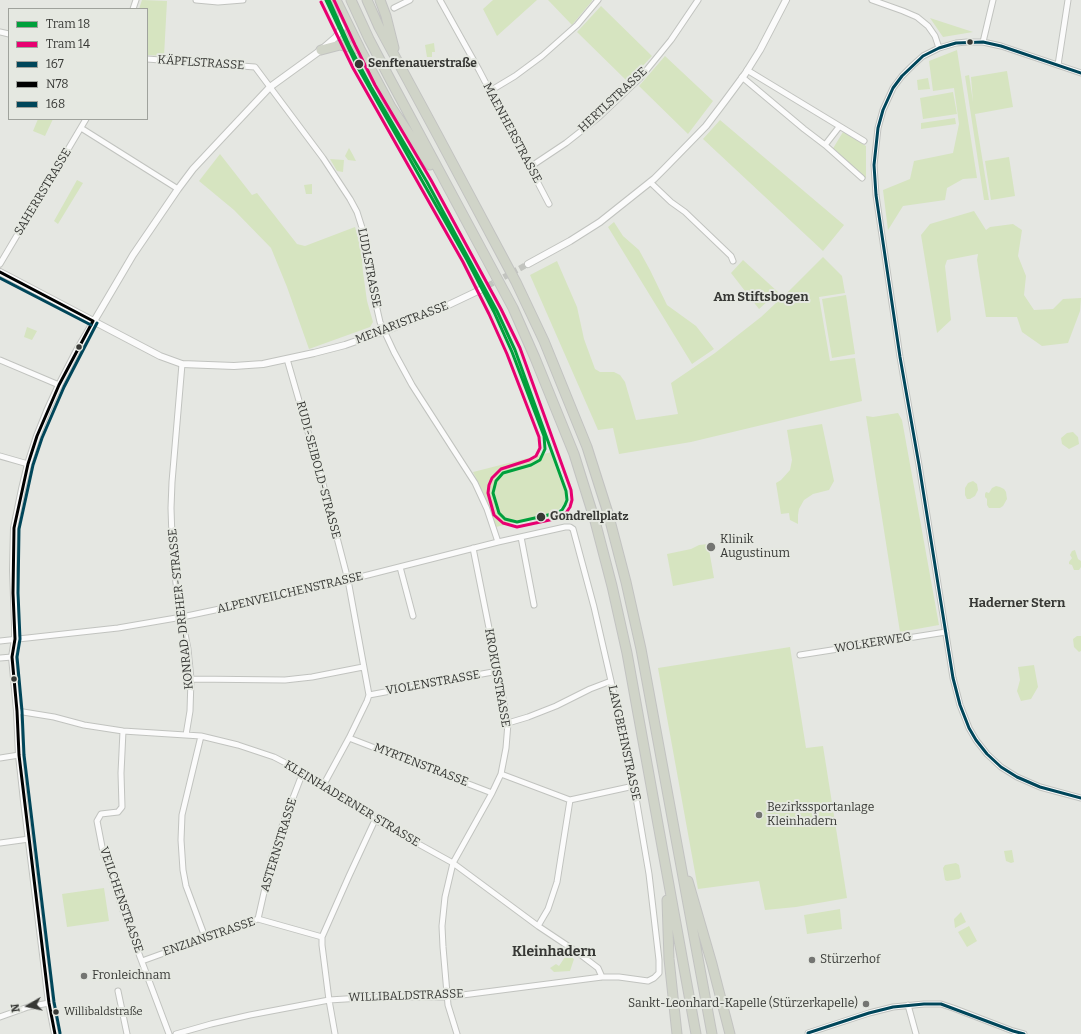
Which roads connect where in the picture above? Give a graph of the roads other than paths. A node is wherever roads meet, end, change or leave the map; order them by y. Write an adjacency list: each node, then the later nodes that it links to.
1 (196, 0): 2 (street)
2 (243, 0)
3 (351, 0): 37 (highway)
4 (367, 0): 21 (highway)
5 (380, 0): 21 (highway)
6 (410, 0): 15 (street)
7 (440, 0): 27 (street, MAENHERSTRASSE)
8 (598, 0): 27 (street)
9 (698, 0): 33 (street, HERTLSTRASSE)
10 (786, 0): 23 (street)
11 (872, 0): 17 (street)
12 (993, 0): 16 (street)
13 (1068, 0): 22 (street)
14 (337, 2): 18 (highway); 19 (street)
15 (394, 8)
16 (983, 42): 17 (street); 22 (street)
17 (939, 48): 61 (street)
18 (360, 49): 19 (highway); 37 (highway)
19 (321, 50): 26 (street)
20 (148, 59): 26 (street, KÄPFLSTRASSE)
21 (397, 61): 88 (highway)
22 (1058, 65): 24 (street)
23 (747, 70): 25 (street); 29 (street)
24 (1081, 73)
25 (742, 77): 32 (street); 35 (street)
26 (270, 87): 36 (street); 45 (street, LUDLSTRASSE)
27 (490, 91): 33 (street, MAENHERSTRASSE)
28 (85, 120): 30 (street, SAHERRSTRASSE)
29 (839, 126): 31 (street); 32 (street)
30 (81, 128): 36 (street); 40 (street, SAHERRSTRASSE)
31 (864, 141)
32 (826, 146): 34 (street)
33 (530, 167): 38 (street, MAENHERSTRASSE)
34 (862, 178)
35 (650, 182): 39 (street); 41 (street)
36 (178, 189): 44 (street)
37 (456, 202): 92 (highway)
38 (549, 204)
39 (732, 261)
40 (0, 264)
41 (528, 264)
42 (0, 272): 44 (street, MENARISTRASSE)
43 (480, 290): 45 (street, MENARISTRASSE)
44 (93, 321): 48 (street, MENARISTRASSE); 49 (street)
45 (385, 331): 46 (street, MENARISTRASSE); 54 (street, LUDLSTRASSE)
46 (287, 359): 48 (street, MENARISTRASSE); 57 (street, RUDI-SEIBOLD-STRASSE)
47 (0, 360): 49 (street)
48 (182, 364): 60 (street, KONRAD-DREHER-STRASSE)
49 (59, 384): 51 (street)
50 (0, 456): 51 (street)
51 (28, 464): 62 (street)
52 (562, 528): 53 (street, ALPENVEILCHENSTRASSE); 70 (street, LANGBEHNSTRASSE)
53 (521, 537): 54 (street, ALPENVEILCHENSTRASSE); 58 (street)
54 (498, 542): 55 (street, ALPENVEILCHENSTRASSE)
55 (473, 548): 56 (street, ALPENVEILCHENSTRASSE); 68 (street, KROKUSSTRASSE)
56 (400, 567): 57 (street, ALPENVEILCHENSTRASSE); 59 (street)
57 (348, 580): 60 (street, ALPENVEILCHENSTRASSE); 67 (street, RUDI-SEIBOLD-STRASSE)
58 (534, 605)
59 (413, 616)
60 (182, 617): 62 (street, ALPENVEILCHENSTRASSE); 69 (street, KONRAD-DREHER-STRASSE)
61 (946, 632): 64 (street, WOLKERWEG); 85 (street)
62 (15, 639): 63 (street, ALPENVEILCHENSTRASSE); 65 (street)
63 (0, 641)
64 (800, 655)
65 (12, 657): 66 (street); 72 (street)
66 (0, 658)
67 (363, 667): 69 (street); 71 (street, RUDI-SEIBOLD-STRASSE)
68 (498, 671): 71 (street, VIOLENSTRASSE); 73 (street, KROKUSSTRASSE)
69 (191, 679): 75 (street, KONRAD-DREHER-STRASSE)
70 (611, 682): 73 (street); 83 (street, LANGBEHNSTRASSE)
71 (369, 695): 77 (street)
72 (17, 711): 74 (street, KLEINHADERNER STRASSE); 78 (street)
73 (508, 723): 81 (street, KROKUSSTRASSE)
74 (123, 731): 75 (street, KLEINHADERNER STRASSE); 97 (street, VEILCHENSTRASSE)
75 (186, 735): 76 (street, KLEINHADERNER STRASSE)
76 (201, 736): 80 (street, KLEINHADERNER STRASSE); 95 (street)
77 (349, 738): 82 (street); 84 (street, MYRTENSTRASSE)
78 (19, 755): 79 (street); 89 (street)
79 (0, 758)
80 (303, 772): 82 (street, KLEINHADERNER STRASSE); 93 (street, ASTERNSTRASSE)
81 (501, 774): 84 (street, KROKUSSTRASSE); 86 (street)
82 (324, 784): 87 (street, KLEINHADERNER STRASSE)
83 (634, 786): 86 (street); 98 (street, LANGBEHNSTRASSE)
84 (492, 793): 91 (street, KROKUSSTRASSE)
85 (1081, 798)
86 (570, 800): 94 (street)
87 (375, 820): 91 (street, KLEINHADERNER STRASSE); 96 (street)
88 (674, 830): 116 (highway); 117 (highway)
89 (29, 839): 90 (street); 103 (street)
90 (0, 843)
91 (453, 863): 94 (street, KLEINHADERNER STRASSE); 101 (street, KROKUSSTRASSE)
92 (665, 867): 114 (highway); 115 (highway)
93 (258, 919): 95 (street, ENZIANSTRASSE); 96 (street, ENZIANSTRASSE)
94 (538, 926): 99 (street, KLEINHADERNER STRASSE)
95 (205, 937): 97 (street, ENZIANSTRASSE)
96 (322, 937): 102 (street)
97 (142, 961): 110 (street, VEILCHENSTRASSE)
98 (659, 972): 99 (street, WILLIBALDSTRASSE)
99 (602, 977): 101 (street, WILLIBALDSTRASSE)
100 (118, 992): 109 (street)
101 (447, 996): 102 (street, WILLIBALDSTRASSE); 113 (street, KROKUSSTRASSE)
102 (329, 1000): 111 (street, WILLIBALDSTRASSE); 112 (street)
103 (50, 1003): 105 (street); 108 (street)
104 (908, 1005): 106 (street); 107 (street); 118 (street)
105 (0, 1017)
106 (808, 1033)
107 (1012, 1033): 119 (street)
108 (56, 1034)
109 (127, 1034)
110 (169, 1034)
111 (176, 1034)
112 (335, 1034)
113 (457, 1034)
114 (677, 1034)
115 (696, 1034)
116 (712, 1034)
117 (730, 1034)
118 (916, 1034)
119 (1024, 1034)

